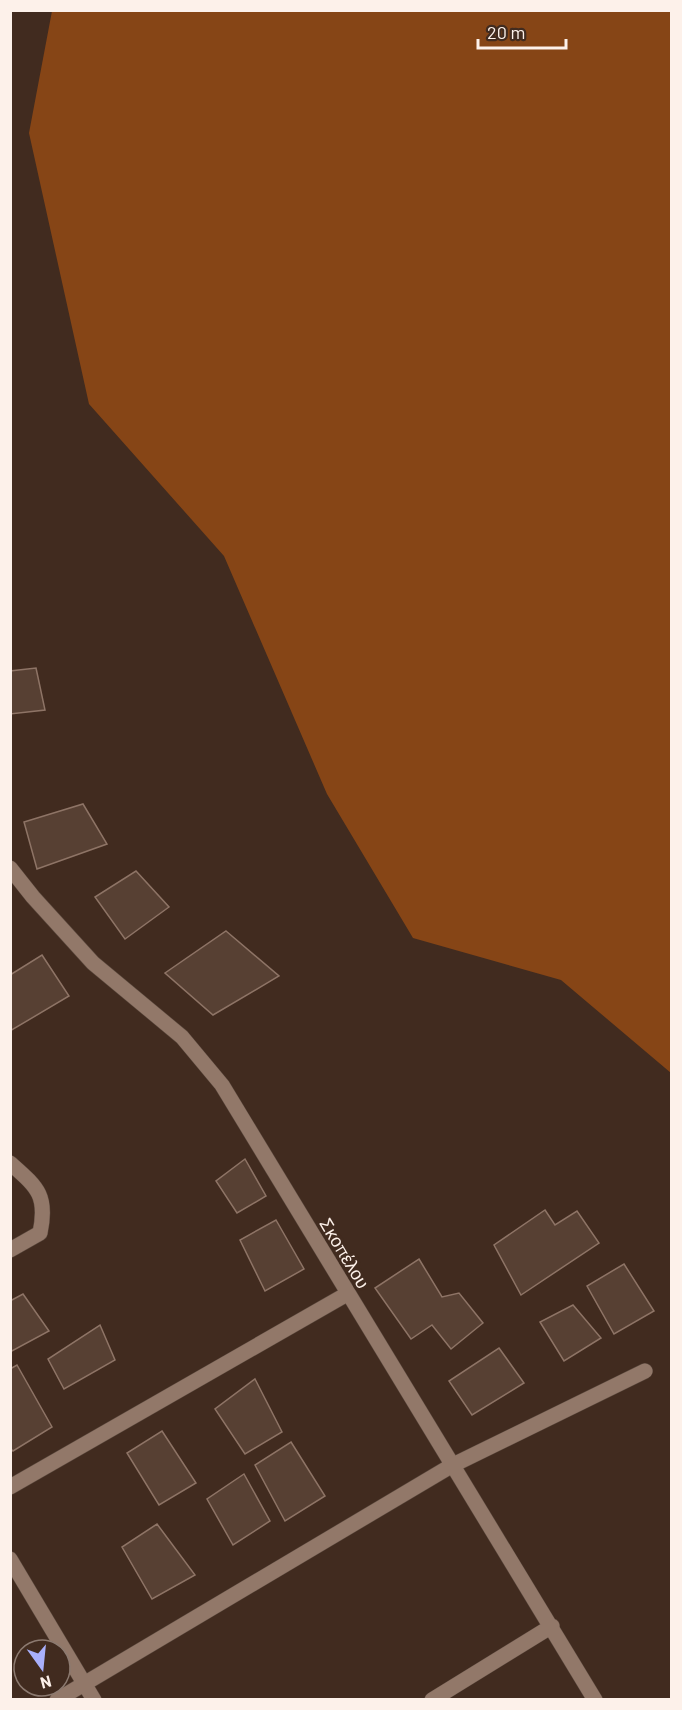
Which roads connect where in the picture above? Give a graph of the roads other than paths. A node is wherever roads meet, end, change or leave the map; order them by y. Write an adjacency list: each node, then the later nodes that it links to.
1 (10, 868): 4 (street, Σκοπέλου)
2 (10, 1163): 3 (street)
3 (10, 1250)
4 (347, 1293): 6 (street, Σκοπέλου); 7 (street)
5 (645, 1371): 6 (street)
6 (451, 1466): 9 (street, Σκοπέλου); 10 (street)
7 (10, 1487)
8 (10, 1559): 10 (street)
9 (552, 1626): 13 (street); 14 (street, Σκοπέλου)
10 (84, 1684): 11 (street); 12 (street)
11 (57, 1700)
12 (94, 1700)
13 (432, 1700)
14 (595, 1700)

